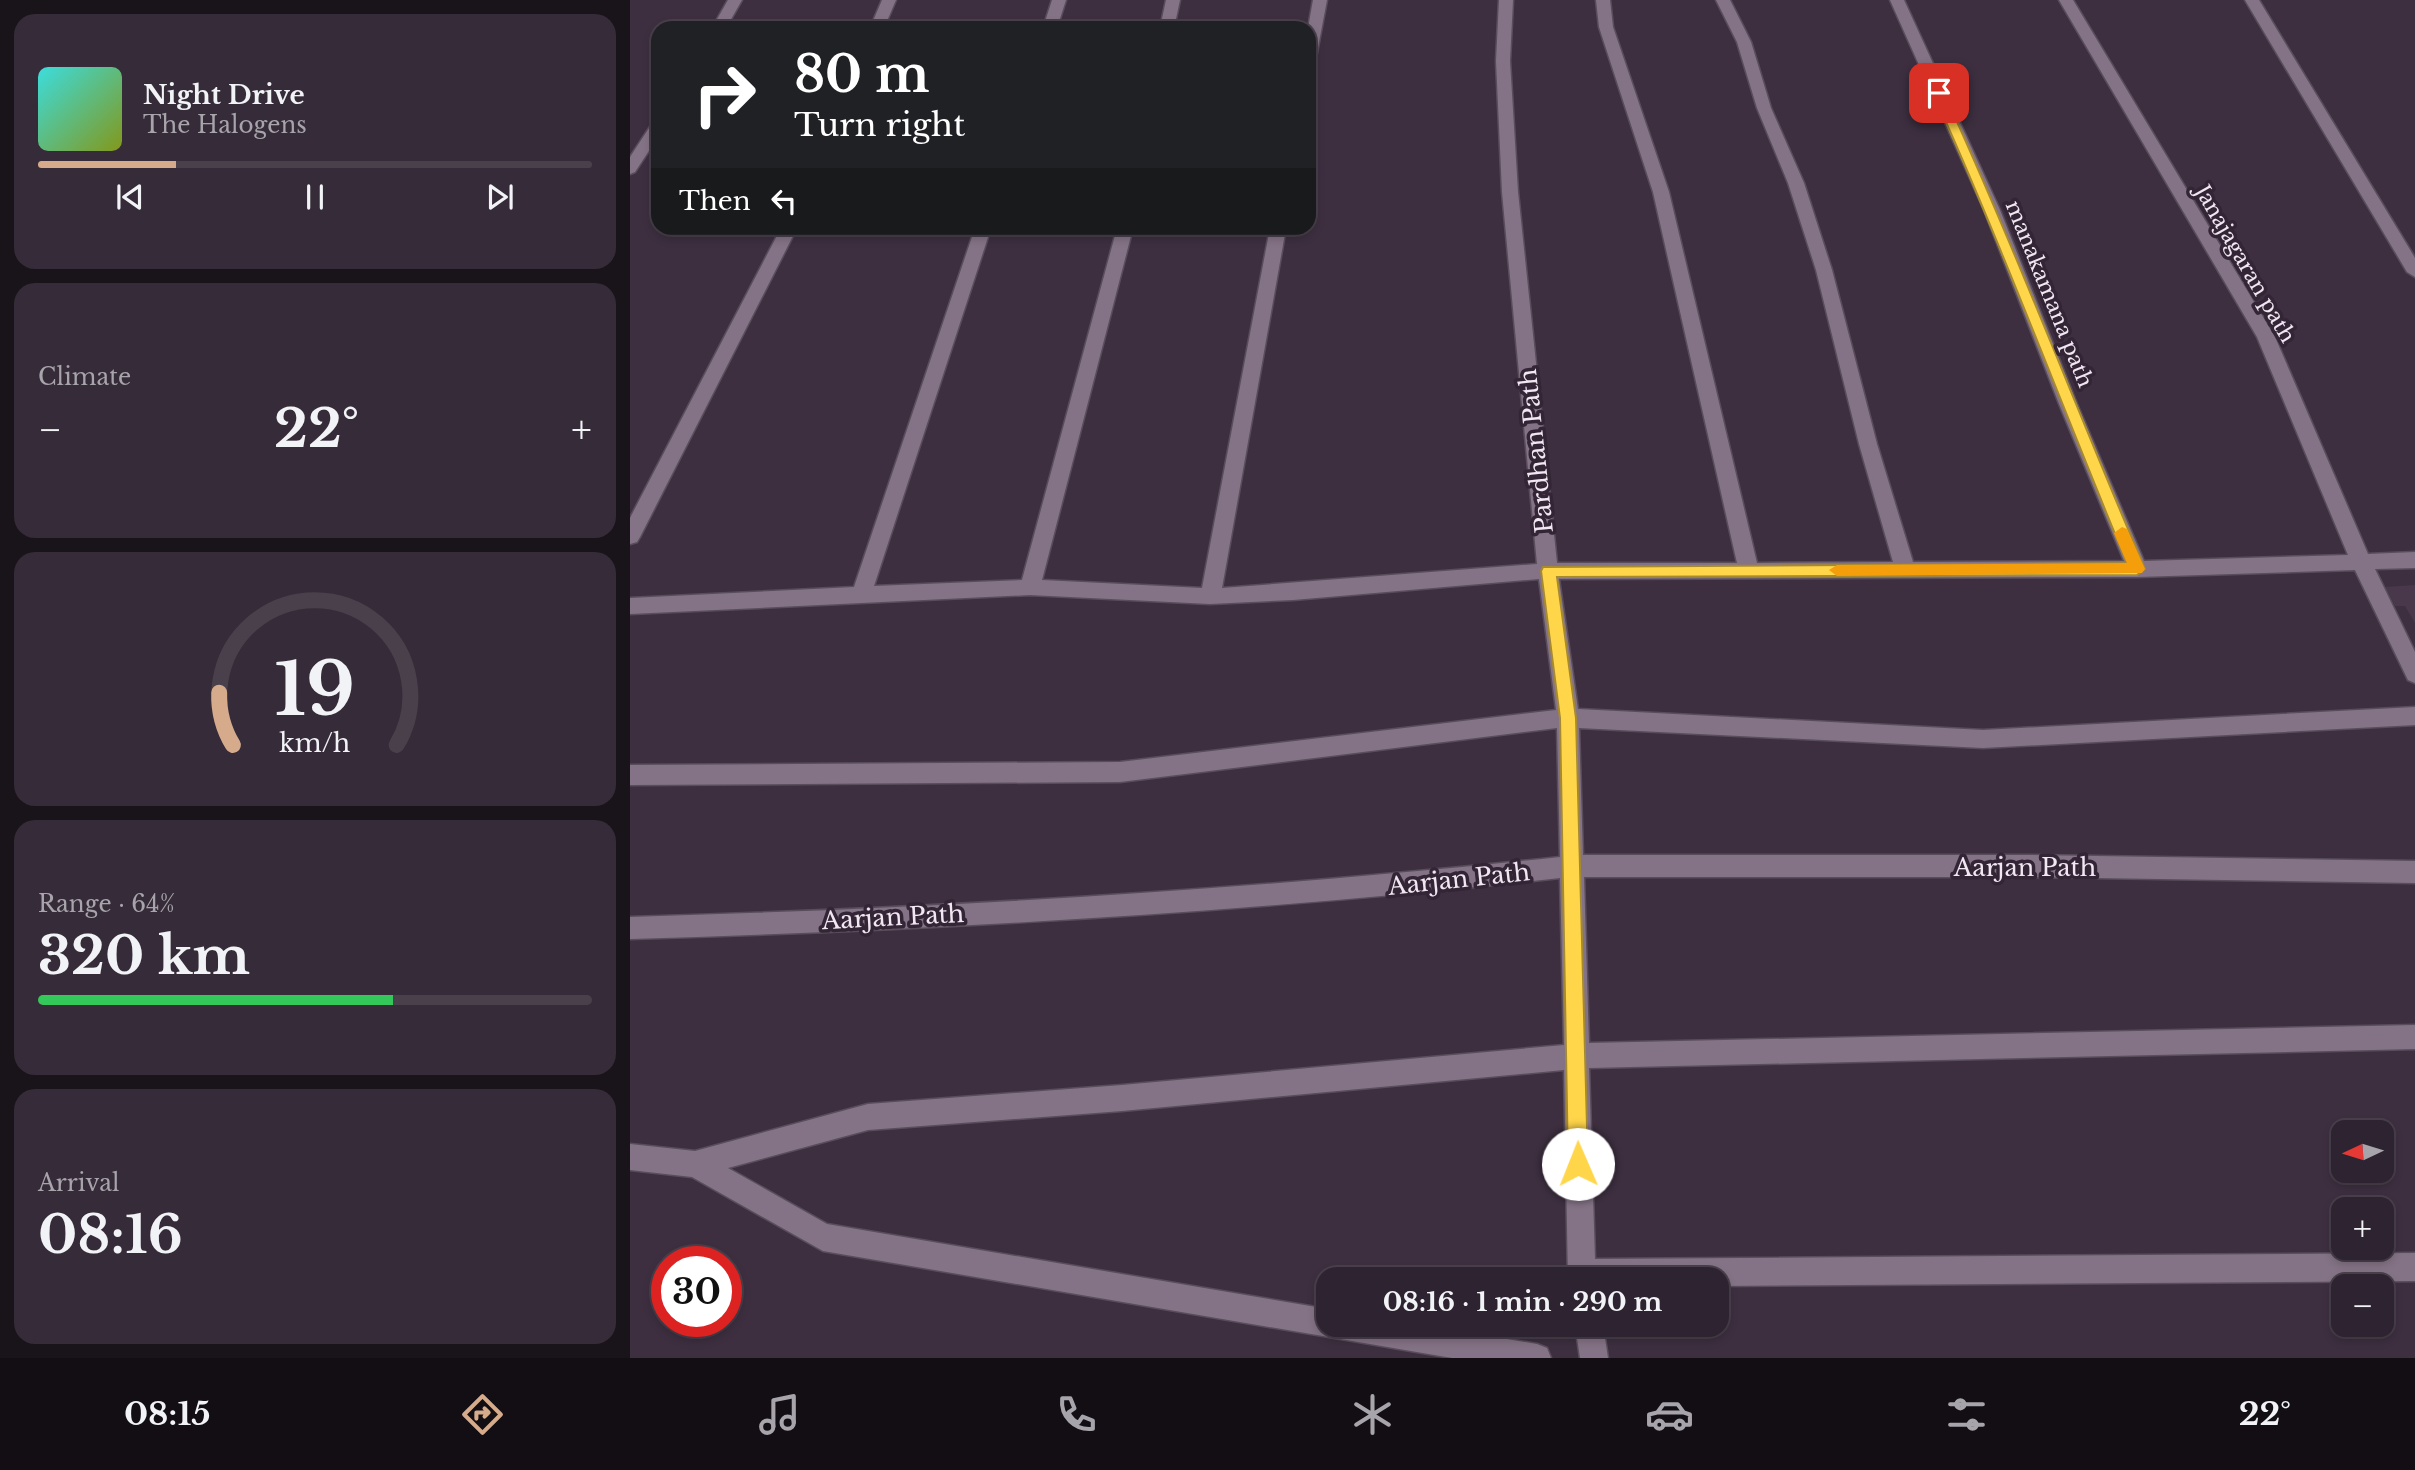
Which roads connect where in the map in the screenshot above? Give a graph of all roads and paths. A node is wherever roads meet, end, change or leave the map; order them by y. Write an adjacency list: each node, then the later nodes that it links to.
1 (735, 0): 12 (street)
2 (889, 0): 13 (street)
3 (1059, 0): 14 (street)
4 (1173, 0): 15 (street)
5 (1320, 0): 16 (street)
6 (1506, 0): 29 (street, Pardhan Path)
7 (1603, 0): 30 (street)
8 (1723, 0): 28 (street)
9 (1896, 0): 27 (street, manakamana path)
10 (2066, 0): 26 (street, Janajagaran path)
11 (2252, 0): 23 (street)
12 (723, 21)
13 (880, 21)
14 (1052, 21)
15 (1168, 21)
16 (1316, 21)
17 (651, 136): 18 (street)
18 (630, 169)
19 (785, 235): 24 (street)
20 (981, 235): 32 (street)
21 (1123, 235): 31 (street)
22 (1277, 235): 33 (street)
23 (2415, 272)
24 (630, 537)
25 (2415, 560): 26 (street)
26 (2361, 561): 27 (street); 35 (street, Janajagaran path)
27 (2137, 569): 28 (street)
28 (1905, 570): 30 (street)
29 (1548, 571): 30 (street); 33 (street); 37 (street, Pardhan Path)
30 (1749, 571)
31 (1030, 587): 32 (street); 33 (street)
32 (861, 595): 34 (street)
33 (1210, 596)
34 (630, 606)
35 (2415, 674)
36 (2415, 716): 37 (street)
37 (1568, 718): 38 (street); 39 (street, Pardhan Path)
38 (630, 775)
39 (1572, 866): 40 (street, Aarjan Path); 41 (street, Aarjan Path); 43 (street, Pardhan Path)
40 (2415, 872)
41 (630, 928)
42 (2415, 1037): 43 (street)
43 (1576, 1056): 45 (street); 46 (street, Pardhan Path)
44 (630, 1157): 45 (street)
45 (695, 1164): 49 (street)
46 (1582, 1267)
47 (2415, 1268): 48 (street)
48 (1729, 1275)
49 (1316, 1321)
50 (1413, 1337): 52 (street)
51 (1591, 1337): 53 (street)
52 (1538, 1358)
53 (1594, 1358)

